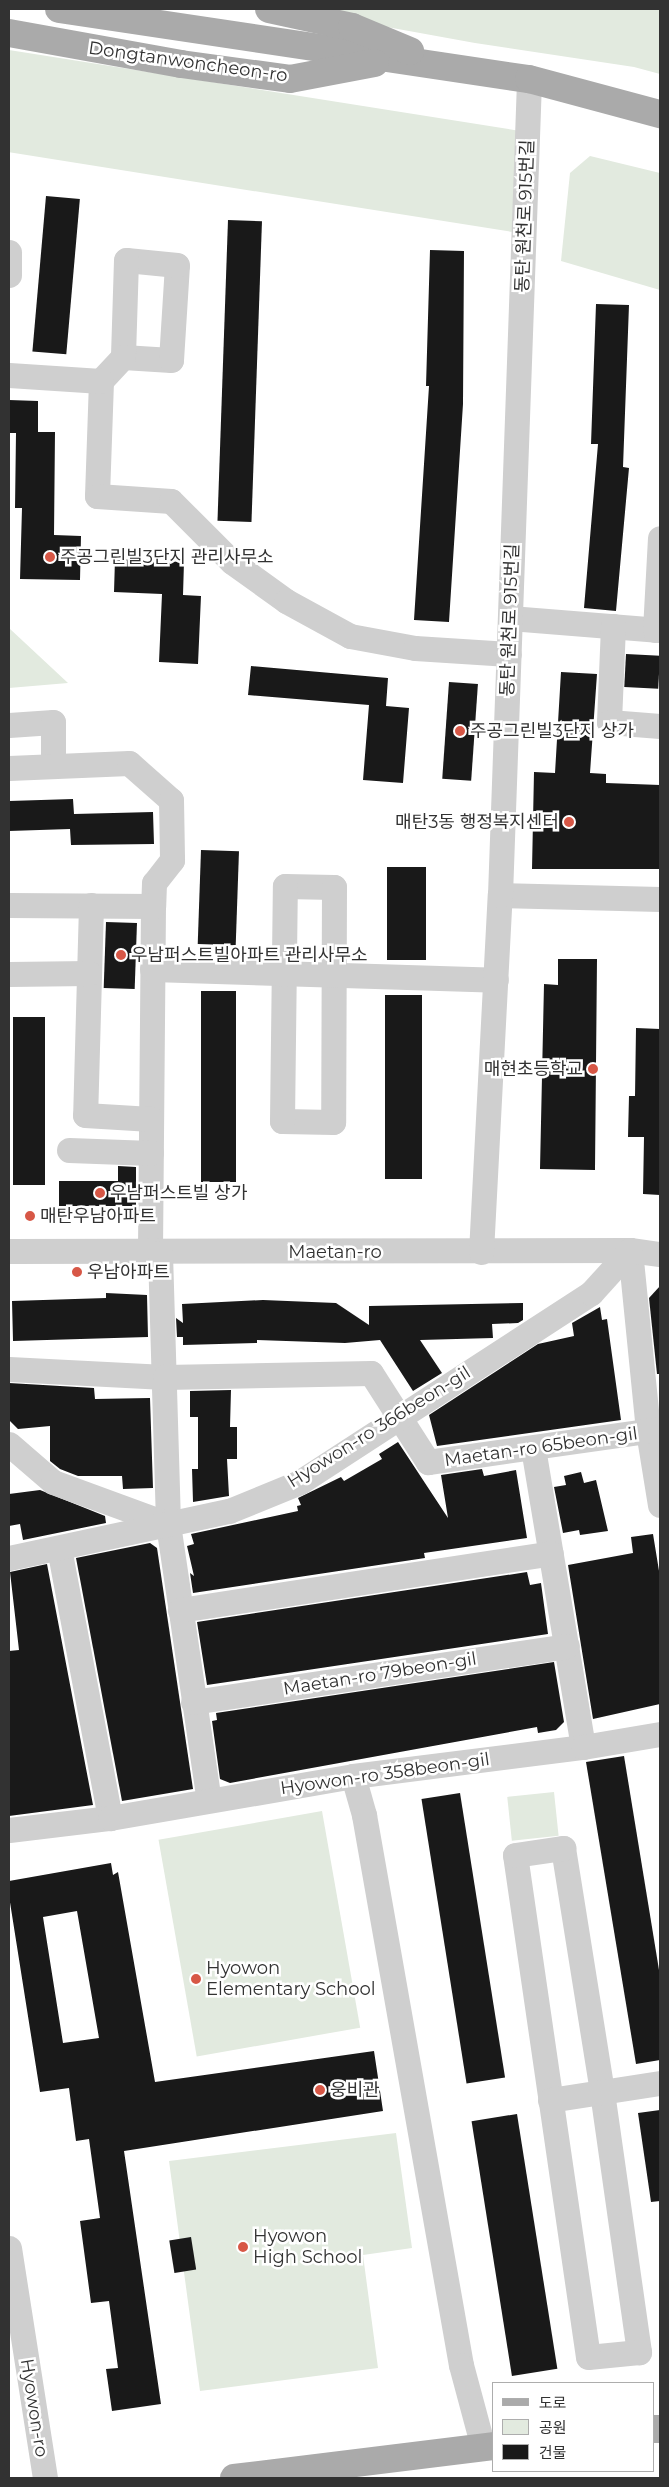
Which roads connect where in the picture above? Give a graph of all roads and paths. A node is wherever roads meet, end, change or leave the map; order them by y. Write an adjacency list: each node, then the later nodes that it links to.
1 (59, 9): 4 (main road, Dongtanwoncheon-ro)
2 (269, 9): 5 (main road, Dongtanwoncheon-ro)
3 (9, 33): 4 (main road, Dongtanwoncheon-ro)
4 (397, 59): 5 (main road, Dongtanwoncheon-ro)
5 (451, 67): 6 (main road, Dongtanwoncheon-ro)
6 (530, 79): 7 (main road, Dongtanwoncheon-ro); 14 (street, 동탄 원천로 915번길)
7 (660, 114)
8 (9, 252): 9 (street)
9 (9, 275)
10 (123, 357): 12 (street)
11 (9, 374): 12 (street)
12 (101, 381): 17 (street)
13 (660, 538): 16 (street)
14 (510, 618): 15 (street); 17 (street, 동탄 원천로 915번길)
15 (613, 626): 16 (street); 19 (street)
16 (658, 630)
17 (509, 654): 22 (street, 동탄 원천로 915번길)
18 (9, 725): 20 (street)
19 (660, 726)
20 (53, 766): 21 (street); 26 (street)
21 (9, 768)
22 (500, 895): 23 (street); 32 (street, 동탄 원천로 915번길)
23 (660, 899)
24 (9, 905): 25 (street)
25 (91, 905): 26 (street); 28 (street)
26 (153, 906): 27 (street)
27 (152, 969): 29 (street); 33 (street)
28 (89, 973): 30 (street); 33 (street)
29 (283, 973): 31 (street); 31 (street); 31 (street)
30 (9, 974)
31 (333, 975): 32 (street)
32 (496, 980): 38 (street, 동탄 원천로 915번길)
33 (151, 1119): 35 (street)
34 (69, 1150): 35 (street)
35 (151, 1153): 39 (street)
36 (630, 1250): 38 (street, Maetan-ro); 40 (street, Maetan-ro); 43 (street, Hyowon-ro 366beon-gil); 44 (street, Maetan-ro 65beon-gil)
37 (9, 1251): 39 (street, Maetan-ro)
38 (481, 1252): 39 (street, Maetan-ro)
39 (155, 1253): 42 (street)
40 (660, 1254)
41 (9, 1369): 42 (street)
42 (164, 1377): 43 (street); 48 (street)
43 (399, 1415): 46 (street, Maetan-ro 65beon-gil); 48 (street, Hyowon-ro 366beon-gil)
44 (654, 1430): 46 (street, Maetan-ro 65beon-gil); 47 (street, Maetan-ro 65beon-gil)
45 (9, 1444): 48 (street)
46 (533, 1448): 50 (street)
47 (660, 1505)
48 (168, 1524): 49 (street, Hyowon-ro 366beon-gil); 52 (street)
49 (59, 1548): 51 (street, Hyowon-ro 366beon-gil); 59 (street)
50 (551, 1553): 52 (street); 53 (street)
51 (9, 1558)
52 (180, 1610): 54 (street)
53 (567, 1646): 54 (street, Maetan-ro 79beon-gil); 56 (street)
54 (193, 1702): 58 (street)
55 (660, 1734): 56 (street, Hyowon-ro 358beon-gil)
56 (583, 1747): 57 (street, Hyowon-ro 358beon-gil)
57 (353, 1776): 58 (street, Hyowon-ro 358beon-gil); 65 (street)
58 (209, 1800): 59 (street, Hyowon-ro 358beon-gil)
59 (110, 1818): 60 (street, Hyowon-ro 358beon-gil)
60 (9, 1830)
61 (660, 2082): 62 (street)
62 (602, 2092): 63 (street); 63 (street); 63 (street)
63 (550, 2100)
64 (9, 2248): 66 (street, Hyowon-ro)
65 (488, 2447): 67 (main road)
66 (45, 2478)
67 (234, 2478)

